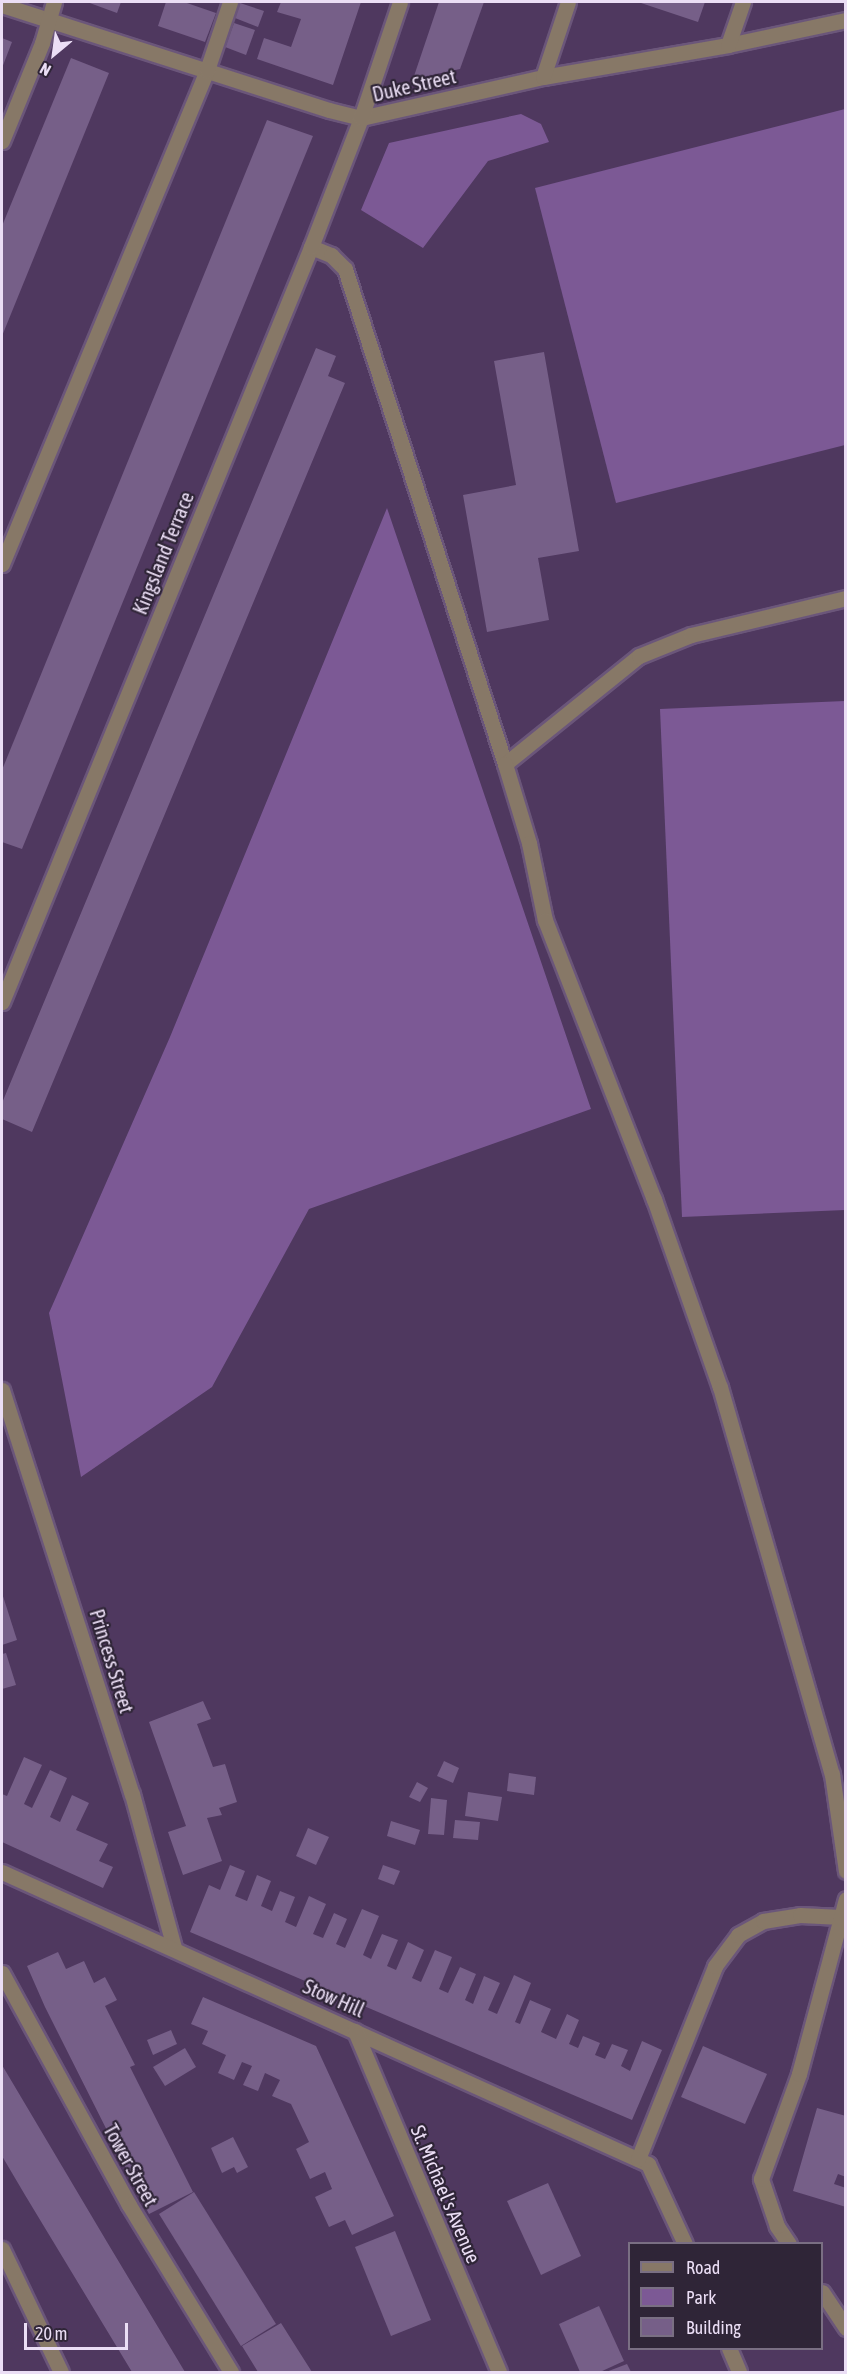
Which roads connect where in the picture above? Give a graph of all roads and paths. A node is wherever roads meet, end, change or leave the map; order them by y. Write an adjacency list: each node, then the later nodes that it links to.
1 (54, 2): 7 (street)
2 (230, 2): 10 (street)
3 (400, 2): 12 (street, Kingsland Terrace)
4 (568, 2): 11 (street)
5 (742, 2): 9 (street)
6 (2, 5): 7 (street, Duke Street)
7 (48, 20): 10 (street, Duke Street); 13 (street)
8 (846, 20): 9 (street, Duke Street)
9 (728, 45): 11 (street, Duke Street)
10 (207, 70): 12 (street, Duke Street); 15 (street)
11 (543, 77): 12 (street, Duke Street)
12 (361, 118): 14 (street, Kingsland Terrace)
13 (2, 141)
14 (311, 246): 17 (street); 18 (street, Kingsland Terrace)
15 (2, 564)
16 (846, 598): 17 (street)
17 (505, 764): 21 (street)
18 (2, 1002)
19 (2, 1390): 20 (street, Princess Street)
20 (5, 1418): 25 (street, Princess Street)
21 (846, 1870)
22 (2, 1872): 25 (street, Stow Hill)
23 (846, 1899): 24 (street)
24 (841, 1917): 28 (street); 30 (street)
25 (174, 1948): 27 (street, Stow Hill)
26 (2, 1973): 36 (street, Tower Street)
27 (355, 2031): 28 (street, Stow Hill); 37 (street, St. Michael's Avenue)
28 (643, 2161): 29 (street)
29 (684, 2242)
30 (788, 2242)
31 (2, 2249): 35 (street)
32 (823, 2294): 33 (street)
33 (846, 2328)
34 (729, 2350): 38 (street)
35 (61, 2373)
36 (231, 2373)
37 (499, 2373)
38 (739, 2373)

